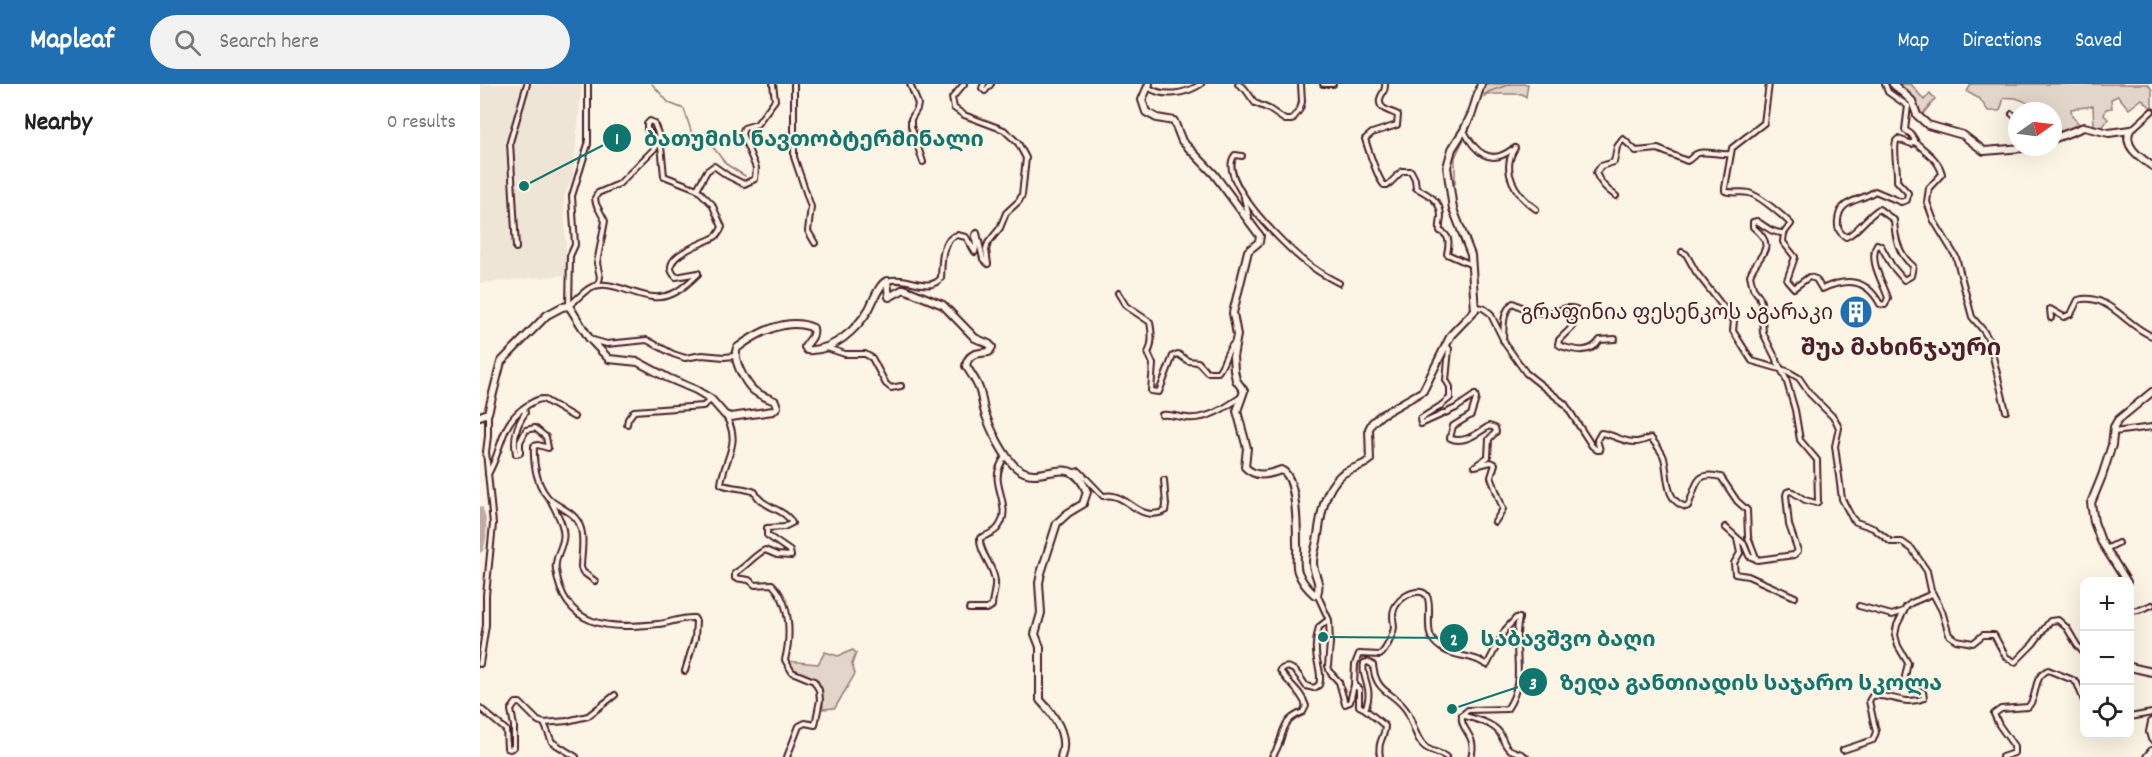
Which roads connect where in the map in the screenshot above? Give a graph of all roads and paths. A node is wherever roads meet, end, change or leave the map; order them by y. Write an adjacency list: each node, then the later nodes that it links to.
1 (527, 84): 37 (street)
2 (588, 84): 44 (street)
3 (773, 84): 30 (street)
4 (794, 84): 36 (street)
5 (910, 84): 28 (street)
6 (964, 84): 40 (street)
7 (984, 84): 8 (street)
8 (992, 84)
9 (1201, 84): 19 (street)
10 (1239, 84): 11 (street)
11 (1301, 84)
12 (1323, 84): 13 (street)
13 (1333, 84)
14 (1385, 84): 39 (street)
15 (1481, 84): 21 (street)
16 (1769, 84): 26 (street)
17 (1885, 84): 24 (street)
18 (1893, 84): 25 (street)
19 (1148, 85): 34 (street)
20 (2152, 111): 22 (street)
21 (1464, 130): 33 (street); 39 (street)
22 (2130, 130): 23 (street); 29 (street)
23 (2062, 137)
24 (1914, 141): 35 (street); 61 (street)
25 (2008, 149)
26 (1730, 154): 31 (street); 35 (street)
27 (1242, 156): 32 (street)
28 (923, 162)
29 (2152, 166)
30 (697, 189): 42 (street); 42 (street)
31 (1616, 196)
32 (1244, 197): 34 (street); 41 (street)
33 (1536, 209)
34 (1250, 224): 51 (street)
35 (1784, 233): 55 (street)
36 (814, 243)
37 (516, 248)
38 (1682, 252): 55 (street)
39 (1472, 265): 45 (street)
40 (887, 281): 53 (street); 70 (street)
41 (1340, 283)
42 (598, 285): 44 (street)
43 (1118, 293): 51 (street)
44 (569, 306): 48 (street); 62 (street)
45 (1475, 307): 50 (street); 52 (street)
46 (2051, 318): 47 (street)
47 (2152, 336)
48 (590, 338): 54 (street); 59 (street)
49 (1615, 339): 50 (street)
50 (1503, 340): 80 (street)
51 (1236, 342): 58 (street)
52 (1446, 345): 75 (street); 83 (street)
53 (824, 347): 54 (street); 56 (street)
54 (735, 356): 63 (street)
55 (1780, 370): 80 (street); 84 (street)
56 (901, 386)
57 (2152, 392): 69 (street)
58 (1244, 395): 64 (street); 83 (street)
59 (711, 399): 63 (street); 67 (street)
60 (524, 408): 66 (street); 72 (street); 74 (street)
61 (2006, 411)
62 (488, 413): 65 (street); 72 (street)
63 (725, 415): 111 (street)
64 (1162, 415)
65 (480, 416)
66 (573, 417)
67 (627, 424)
68 (2152, 427): 69 (street)
69 (2113, 432): 79 (street)
70 (1006, 454): 71 (street); 88 (street)
71 (1072, 473): 73 (street); 112 (street)
72 (488, 474): 93 (street)
73 (1164, 480)
74 (551, 501): 82 (street); 95 (street)
75 (1495, 522)
76 (1725, 527): 77 (street)
77 (1737, 539): 80 (street); 85 (street)
78 (2118, 543): 79 (street)
79 (2106, 549): 81 (street)
80 (1757, 560)
81 (2126, 577)
82 (595, 581)
83 (1317, 594): 91 (street)
84 (1932, 594): 89 (street); 92 (street)
85 (1796, 597)
86 (1859, 606): 89 (street)
87 (2152, 606): 90 (street)
88 (969, 609)
89 (1904, 611): 108 (street)
90 (2134, 611)
91 (1329, 620): 97 (street); 113 (street)
92 (2080, 648)
93 (480, 664)
94 (2134, 668): 96 (street)
95 (685, 671)
96 (2152, 672)
97 (1354, 685): 101 (street); 103 (street)
98 (2080, 690): 118 (street)
99 (615, 695): 106 (street)
100 (480, 708): 106 (street)
101 (1365, 709): 114 (street); 115 (street)
102 (2152, 713): 104 (street)
103 (1462, 716): 116 (street); 117 (street)
104 (2134, 716)
105 (2152, 722): 107 (street)
106 (544, 723): 110 (street)
107 (2152, 739)
108 (1843, 750)
109 (2152, 751): 119 (street)
110 (576, 757)
111 (787, 757)
112 (1061, 757)
113 (1272, 757)
114 (1380, 757)
115 (1446, 757)
116 (1471, 757)
117 (1526, 757)
118 (2001, 757)
119 (2147, 757)

